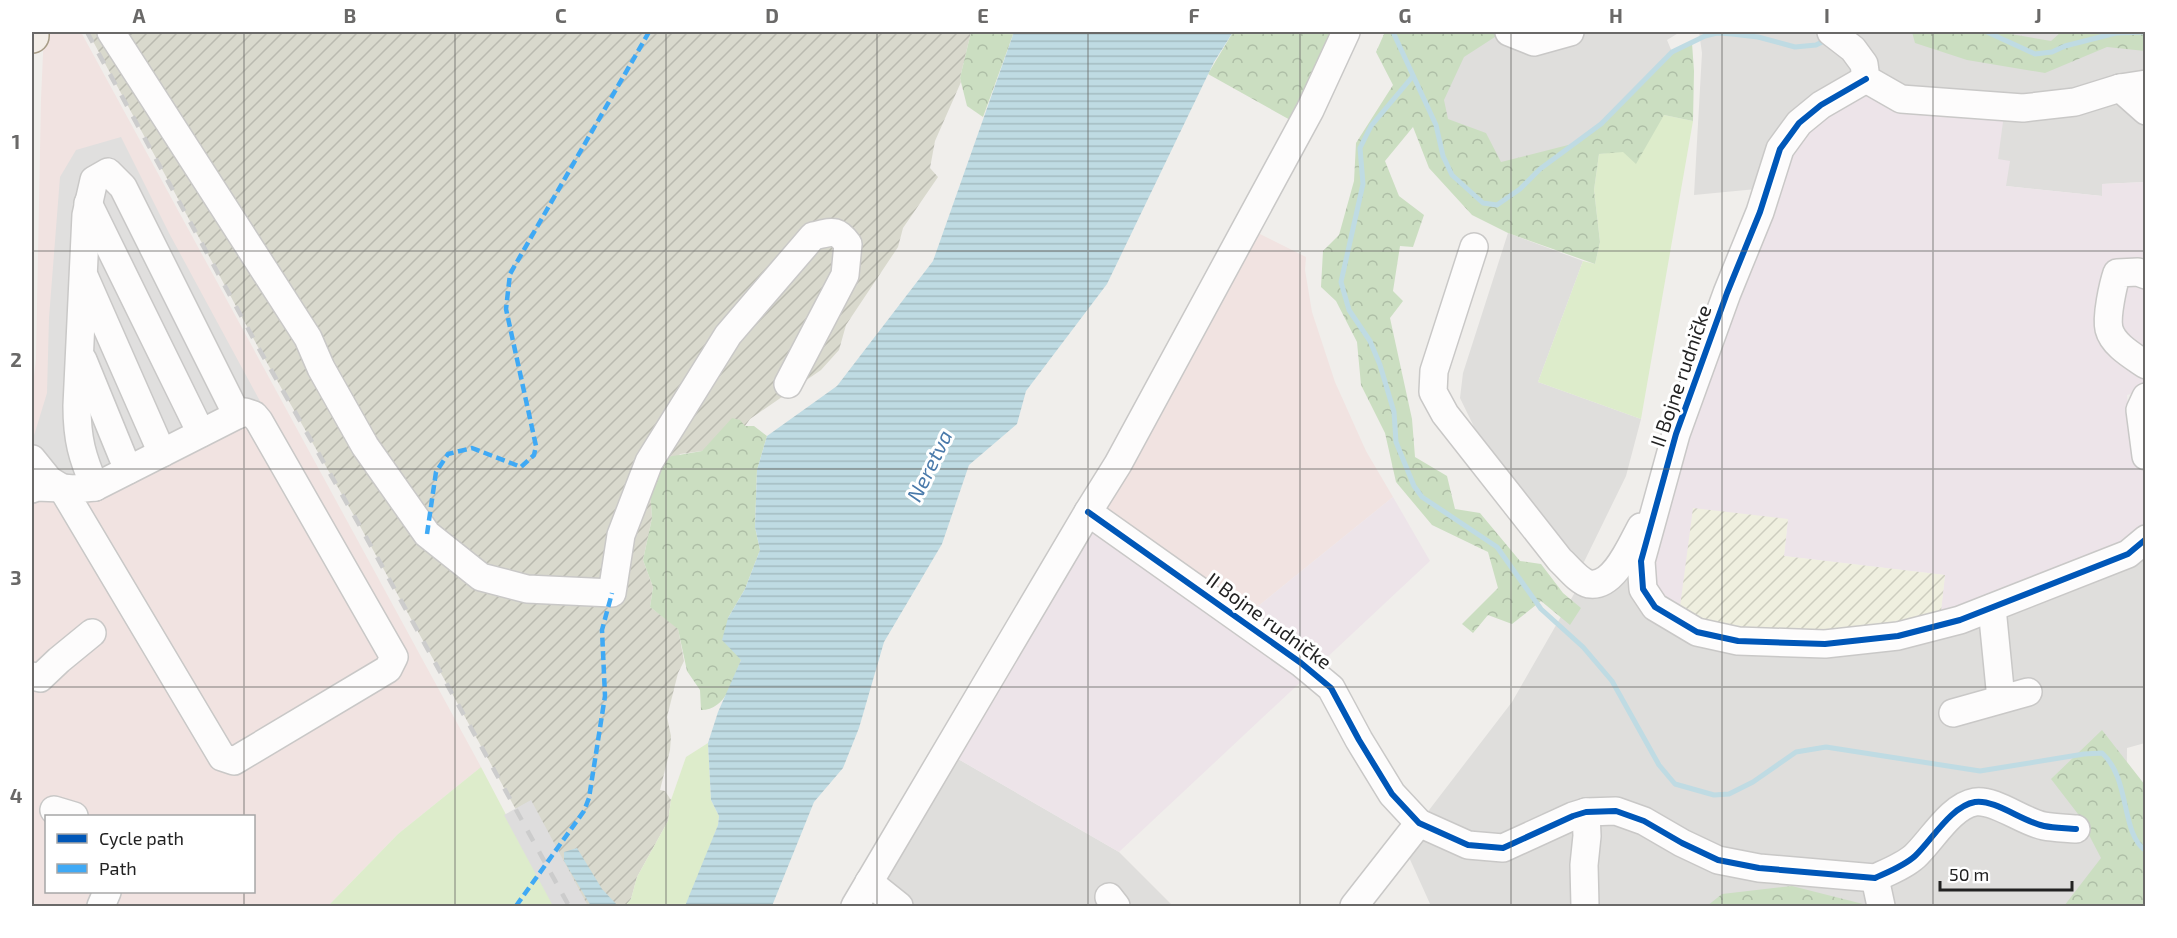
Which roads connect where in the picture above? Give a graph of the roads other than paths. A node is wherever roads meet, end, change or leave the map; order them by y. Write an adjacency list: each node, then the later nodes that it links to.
1 (111, 32): 15 (street)
2 (1346, 32): 26 (street)
3 (1509, 32): 4 (street)
4 (1570, 32)
5 (1838, 37): 6 (street)
6 (1866, 79): 7 (street); 27 (street, II Bojne rudničke)
7 (2133, 86): 8 (street)
8 (2145, 111)
9 (88, 203): 11 (street); 17 (street); 18 (street)
10 (1474, 247): 27 (street, II Bojne rudničke)
11 (83, 273): 13 (street); 19 (street)
12 (2145, 275): 14 (street)
13 (80, 351): 22 (street); 23 (street)
14 (2145, 365)
15 (788, 384)
16 (2145, 394): 20 (street)
17 (237, 415): 18 (street); 24 (street)
18 (201, 433): 19 (street)
19 (162, 453): 22 (street)
20 (2145, 456)
21 (32, 459): 24 (street)
22 (128, 470): 23 (street)
23 (95, 487): 24 (street)
24 (62, 488): 25 (street)
25 (32, 489)
26 (1088, 512): 36 (street, II Bojne rudničke); 39 (street)
27 (1654, 516): 29 (street, II Bojne rudničke)
28 (2145, 539): 29 (street, II Bojne rudničke)
29 (1992, 608): 33 (street)
30 (92, 633): 31 (street)
31 (32, 676)
32 (2028, 692): 33 (street)
33 (2001, 699): 34 (street)
34 (1953, 713)
35 (1586, 812): 36 (street, II Bojne rudničke); 38 (street, II Bojne rudničke); 43 (street)
36 (1419, 823): 42 (street)
37 (2076, 828): 38 (street)
38 (1875, 878): 44 (street)
39 (869, 882): 40 (street); 41 (street)
40 (855, 906)
41 (899, 906)
42 (1354, 906)
43 (1585, 906)
44 (1881, 906)

